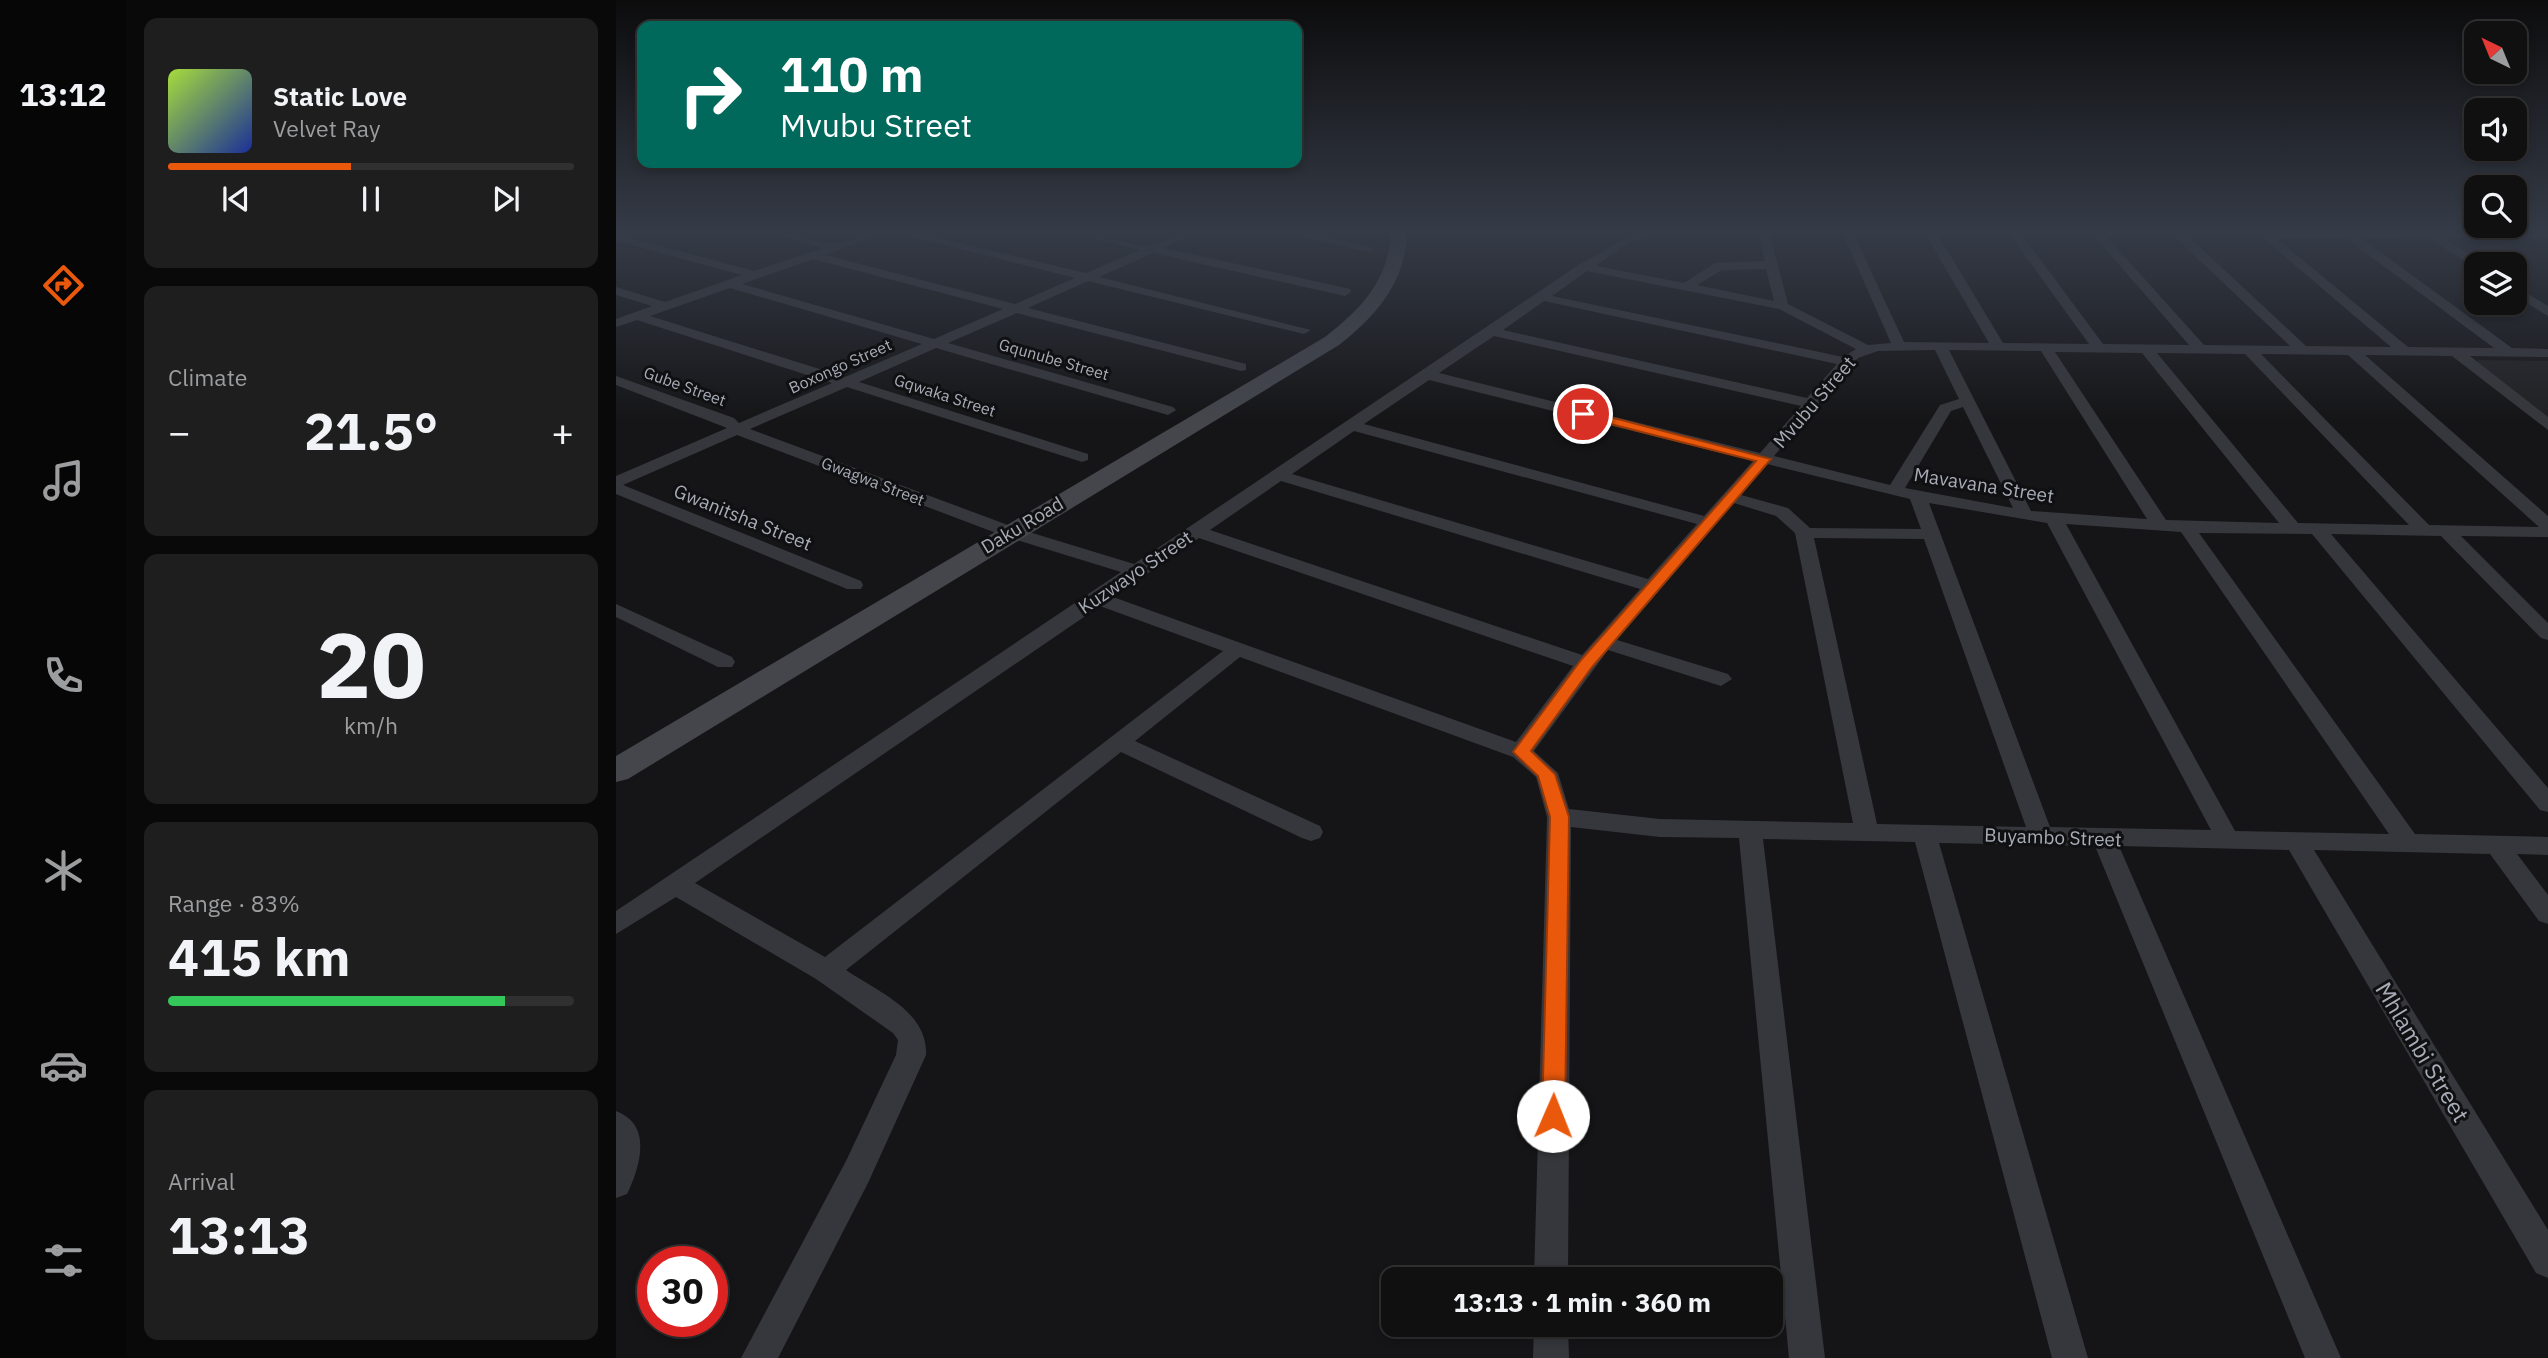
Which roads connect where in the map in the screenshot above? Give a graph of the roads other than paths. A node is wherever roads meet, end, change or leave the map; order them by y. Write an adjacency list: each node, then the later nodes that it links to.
1 (627, 294): 20 (street)
2 (699, 294): 20 (street)
3 (765, 294): 28 (street, Gqunube Street)
4 (959, 294): 22 (street)
5 (1048, 294): 22 (street, Boxongo Street)
6 (1159, 294): 26 (street)
7 (1382, 294): 75 (main road, Daku Road)
8 (1545, 294): 18 (street, Kuzwayo Street)
9 (1723, 294): 21 (street)
10 (1779, 294): 21 (street)
11 (1876, 294): 29 (street)
12 (1967, 294): 31 (street)
13 (2060, 294): 33 (street)
14 (2153, 294): 35 (street)
15 (2243, 294): 37 (street)
16 (2333, 294): 38 (street)
17 (2433, 294): 41 (street)
18 (1541, 297): 27 (street, Kuzwayo Street); 43 (street)
19 (2527, 298): 23 (street)
20 (666, 306): 24 (street)
21 (1782, 306): 43 (street)
22 (1015, 309): 28 (street, Boxongo Street); 44 (street)
23 (2548, 312)
24 (637, 316): 25 (street); 47 (street, Gqwaka Street)
25 (616, 323)
26 (1304, 330)
27 (1491, 331): 45 (street, Kuzwayo Street); 49 (street)
28 (935, 343): 47 (street, Boxongo Street); 50 (street, Gqunube Street)
29 (1899, 346): 30 (street); 43 (street)
30 (1940, 346): 31 (street); 48 (street)
31 (1999, 347): 32 (street)
32 (2046, 349): 33 (street); 67 (street)
33 (2100, 349): 34 (street)
34 (2146, 349): 35 (street); 70 (street)
35 (2201, 350): 36 (street)
36 (2250, 351): 37 (street); 72 (street)
37 (2303, 351): 39 (street)
38 (2404, 351): 39 (street); 40 (street)
39 (2353, 352): 68 (street)
40 (2456, 352): 41 (street); 51 (street)
41 (2508, 352): 42 (street)
42 (2548, 353)
43 (1856, 356): 49 (street, Mvubu Street)
44 (1241, 367)
45 (1427, 375): 52 (street, Kuzwayo Street); 55 (street, Mavavana Street)
46 (616, 380): 53 (street, Gube Street)
47 (846, 382): 53 (street, Boxongo Street); 54 (street, Gqwaka Street)
48 (1968, 401): 61 (street); 64 (street)
49 (1813, 404): 55 (street, Mvubu Street)
50 (1168, 410)
51 (2548, 425)
52 (1352, 426): 58 (street, Kuzwayo Street); 66 (street)
53 (737, 430): 57 (street, Boxongo Street); 75 (street, Gwagwa Street)
54 (1082, 457)
55 (1764, 459): 61 (street, Mavavana Street); 63 (street, Mvubu Street)
56 (616, 467): 57 (street)
57 (634, 474): 59 (street, Boxongo Street)
58 (1278, 475): 74 (street, Kuzwayo Street); 81 (street)
59 (616, 482)
60 (616, 488): 80 (street, Gwanitsha Street)
61 (1895, 491): 62 (street, Mavavana Street)
62 (1918, 496): 64 (street, Mavavana Street); 78 (street)
63 (1730, 497): 66 (street, Mvubu Street); 77 (street)
64 (2025, 516): 65 (street, Mavavana Street)
65 (2054, 519): 67 (street, Mavavana Street); 101 (street)
66 (1708, 522): 81 (street, Mvubu Street)
67 (2160, 525): 69 (street, Mavavana Street)
68 (2548, 525)
69 (2186, 527): 70 (street, Mavavana Street); 103 (street)
70 (2292, 527): 71 (street, Mavavana Street)
71 (2316, 528): 72 (street, Mavavana Street); 93 (street)
72 (2423, 529): 73 (street, Mavavana Street)
73 (2445, 530): 76 (street, Mavavana Street); 84 (street)
74 (1195, 531): 79 (street, Kuzwayo Street); 88 (street)
75 (1010, 532): 79 (street, Gwagwa Street); 92 (main road, Daku Road)
76 (2548, 532)
77 (1804, 533): 78 (street); 97 (street)
78 (1929, 534): 99 (street)
79 (1137, 570): 82 (street, Kuzwayo Street)
80 (854, 585)
81 (1651, 586): 85 (street, Mvubu Street)
82 (1097, 597): 86 (street); 106 (street, Kuzwayo Street)
83 (616, 610): 87 (street)
84 (2548, 634)
85 (1604, 642): 88 (street, Mvubu Street); 89 (street)
86 (1238, 649): 90 (street); 91 (street)
87 (725, 662)
88 (1586, 663): 91 (street, Mvubu Street)
89 (1721, 679)
90 (1120, 743): 96 (street); 109 (street)
91 (1521, 752): 94 (street)
92 (616, 771)
93 (2548, 804)
94 (1559, 817): 95 (street, Buyambo Street); 113 (street)
95 (1750, 830): 97 (street, Buyambo Street); 117 (street)
96 (1311, 832)
97 (1867, 833): 98 (street, Buyambo Street)
98 (1925, 835): 99 (street, Buyambo Street); 118 (street)
99 (2042, 835): 100 (street, Buyambo Street)
100 (2104, 839): 101 (street, Buyambo Street); 119 (street)
101 (2228, 840): 102 (street, Buyambo Street)
102 (2297, 843): 103 (street, Buyambo Street); 112 (street, Mhlambi Street)
103 (2408, 843): 105 (street, Buyambo Street)
104 (2548, 846): 105 (street, Buyambo Street)
105 (2498, 847): 107 (street)
106 (675, 884): 108 (street, Kuzwayo Street); 109 (street)
107 (2548, 914)
108 (616, 924)
109 (826, 971): 115 (street)
110 (616, 1125): 111 (street)
111 (616, 1183)
112 (2548, 1261)
113 (1551, 1267)
114 (1551, 1337): 116 (street)
115 (760, 1358)
116 (1551, 1358)
117 (1807, 1358)
118 (2070, 1358)
119 (2323, 1358)

